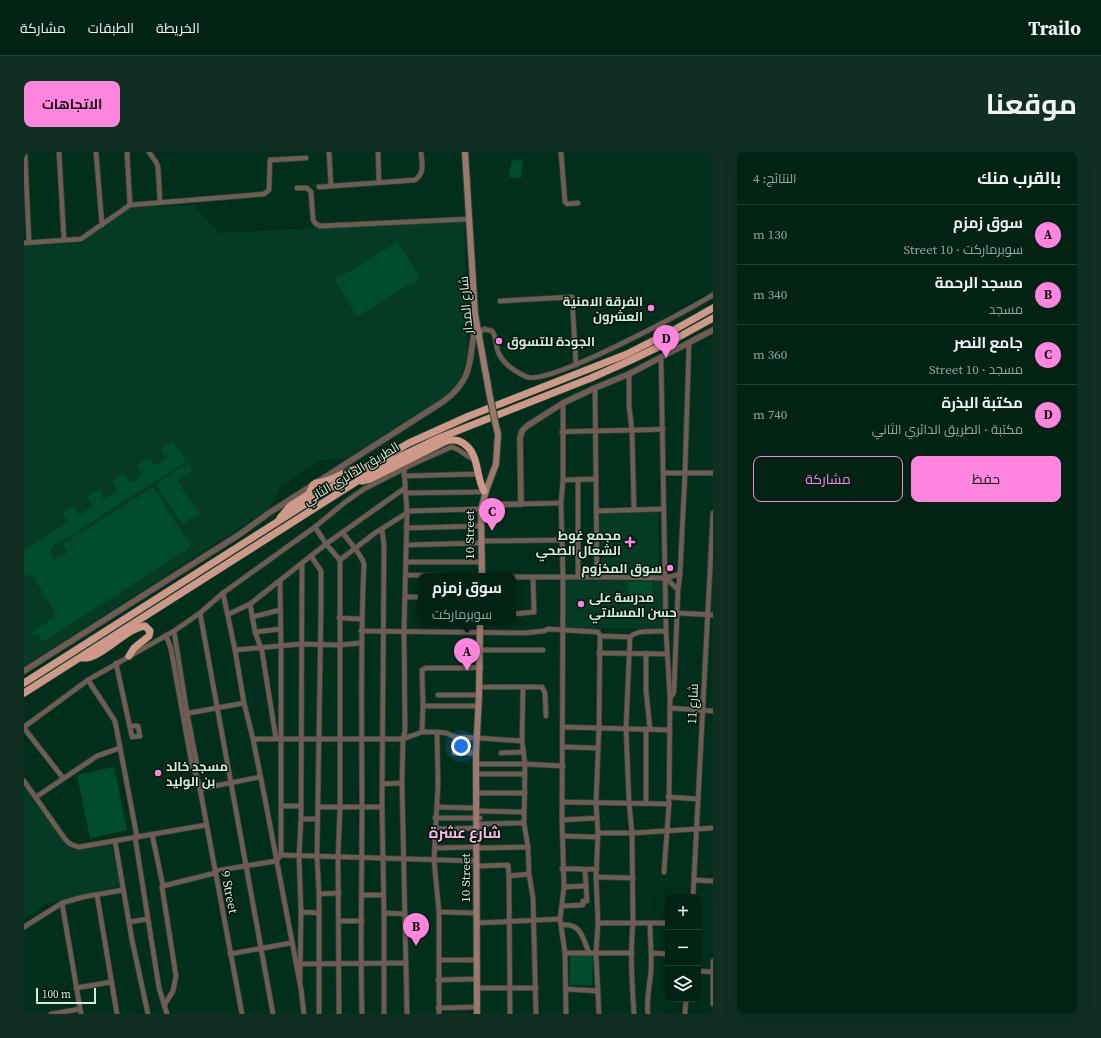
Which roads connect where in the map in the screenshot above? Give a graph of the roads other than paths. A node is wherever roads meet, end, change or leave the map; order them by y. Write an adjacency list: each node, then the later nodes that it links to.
1 (25, 152): 22 (street)
2 (59, 152): 21 (street)
3 (96, 152): 20 (street)
4 (127, 152): 18 (street)
5 (149, 152): 16 (street)
6 (329, 152): 13 (street)
7 (378, 152): 12 (street)
8 (421, 152): 12 (street)
9 (466, 152): 19 (main road, شارع المدار)
10 (561, 152): 17 (street)
11 (306, 158): 16 (street)
12 (379, 182): 13 (street)
13 (331, 186): 14 (street)
14 (319, 187)
15 (297, 188): 19 (street)
16 (160, 202): 18 (street)
17 (578, 204)
18 (130, 205): 20 (street)
19 (470, 219): 27 (main road, شارع المدار)
20 (102, 225): 21 (street)
21 (64, 240): 22 (street)
22 (26, 242)
23 (713, 296): 32 (street)
24 (500, 301): 32 (street)
25 (713, 308): 43 (highway, الطريق الدائري الثاني)
26 (713, 318): 53 (highway, الطريق الدائري الثاني)
27 (476, 323): 29 (main road, شارع المدار); 52 (street)
28 (713, 330): 30 (street)
29 (478, 334): 32 (street); 40 (main road, شارع المدار, bridge)
30 (689, 343): 31 (street); 44 (street)
31 (661, 357): 33 (street); 36 (street)
32 (576, 365)
33 (629, 374): 34 (street); 38 (street)
34 (595, 388): 35 (street); 37 (street)
35 (562, 403): 39 (street); 56 (street)
36 (663, 429): 38 (street); 45 (street)
37 (596, 430): 38 (street); 39 (street); 50 (street)
38 (632, 431): 60 (street)
39 (562, 432): 51 (street)
40 (498, 454): 55 (main road, 10 Street); 58 (main road, 10 Street)
41 (475, 460): 42 (street); 47 (highway); 53 (highway)
42 (404, 468): 48 (street); 66 (street)
43 (363, 469): 52 (highway); 64 (highway, الطريق الدائري الثاني)
44 (685, 472): 45 (street); 46 (street); 83 (street)
45 (664, 473): 59 (street)
46 (713, 473)
47 (478, 474): 48 (street); 55 (highway)
48 (404, 476): 54 (street)
49 (578, 479): 50 (street); 51 (street); 89 (street)
50 (596, 479): 61 (street)
51 (563, 480): 57 (street)
52 (314, 484): 64 (highway); 137 (street)
53 (351, 485): 134 (highway, الطريق الدائري الثاني)
54 (405, 490): 55 (street); 62 (street); 70 (street)
55 (483, 492): 58 (main road, 10 Street)
56 (521, 504): 57 (street); 58 (street)
57 (561, 504): 71 (street)
58 (480, 507): 62 (street); 65 (main road, 10 Street); 72 (main road, 10 Street)
59 (664, 509): 60 (street); 91 (street)
60 (634, 510): 61 (street)
61 (596, 511): 90 (street)
62 (407, 513): 67 (street); 69 (street)
63 (713, 513): 68 (street, شارع 11)
64 (278, 522): 139 (highway, الطريق الدائري الثاني)
65 (479, 526): 67 (street); 72 (main road, 10 Street)
66 (315, 527): 73 (street); 94 (street)
67 (406, 528): 74 (street)
68 (713, 529): 103 (street, شارع 11)
69 (382, 530): 75 (street); 112 (street)
70 (343, 533): 73 (street); 75 (street)
71 (562, 540): 72 (street); 88 (street)
72 (480, 542): 74 (street); 79 (main road, 10 Street); 81 (main road, 10 Street)
73 (326, 544): 76 (street); 77 (street)
74 (406, 545): 78 (street)
75 (354, 549): 77 (street); 106 (street)
76 (311, 556): 80 (street); 121 (street)
77 (340, 560): 105 (street)
78 (406, 562): 79 (street); 84 (street)
79 (480, 562): 82 (main road, 10 Street)
80 (302, 564): 92 (street); 120 (street)
81 (481, 573)
82 (481, 573)
83 (680, 574): 91 (street); 93 (street)
84 (406, 575): 85 (street); 95 (street)
85 (418, 575)
86 (516, 577): 87 (street)
87 (533, 577): 88 (street); 102 (street)
88 (563, 577): 89 (street); 109 (street)
89 (578, 577): 90 (street)
90 (597, 577): 91 (street)
91 (666, 578): 93 (street); 114 (street)
92 (280, 581): 97 (street); 98 (street)
93 (678, 590): 100 (street)
94 (224, 593): 99 (street); 101 (street)
95 (405, 597): 96 (street); 113 (street)
96 (418, 597)
97 (250, 604): 101 (street); 104 (street)
98 (280, 610): 104 (street); 108 (street)
99 (200, 613): 110 (street); 149 (street)
100 (677, 613): 103 (street); 145 (street)
101 (229, 614): 126 (street)
102 (516, 614)
103 (710, 614): 151 (street, شارع 11)
104 (252, 617): 115 (street)
105 (339, 618): 106 (street); 123 (street)
106 (362, 619): 111 (street)
107 (481, 625): 116 (main road, 10 Street)
108 (281, 629): 115 (street); 124 (street)
109 (563, 629): 116 (street); 118 (street); 156 (street)
110 (174, 630): 117 (street); 153 (street, 9 Street)
111 (361, 631): 112 (street); 122 (street)
112 (383, 631): 113 (street); 164 (street)
113 (404, 631): 116 (street); 173 (street)
114 (666, 631): 119 (street); 132 (street)
115 (255, 632): 125 (street)
116 (481, 632): 127 (main road, 10 Street); 136 (main road, 10 Street)
117 (166, 635): 133 (street); 153 (street, 9 Street)
118 (600, 636): 119 (street); 129 (street)
119 (630, 637): 131 (street)
120 (301, 644): 121 (street); 124 (street); 169 (street)
121 (320, 644): 123 (street); 170 (street)
122 (361, 644): 123 (street); 172 (street)
123 (339, 645): 171 (street)
124 (281, 647): 125 (street); 168 (street)
125 (260, 649): 126 (street); 167 (street)
126 (236, 650): 146 (street)
127 (482, 650): 128 (street); 136 (main road, 10 Street)
128 (544, 650)
129 (599, 653): 131 (street); 158 (street)
130 (646, 653): 131 (street); 132 (street); 160 (street)
131 (629, 654): 159 (street)
132 (667, 654): 145 (street)
133 (129, 656): 134 (highway); 135 (street)
134 (77, 659): 142 (highway, الطريق الدائري الثاني)
135 (116, 663): 138 (street); 155 (street)
136 (481, 667): 140 (main road, 10 Street); 144 (main road, 10 Street); 147 (street)
137 (24, 671)
138 (88, 680): 157 (street); 175 (street)
139 (24, 683)
140 (482, 687): 141 (street); 165 (main road, 10 Street)
141 (523, 687): 154 (street); 174 (street)
142 (24, 693)
143 (438, 695): 144 (street)
144 (479, 695): 148 (main road, 10 Street)
145 (670, 698): 150 (street)
146 (244, 703): 149 (street); 166 (street)
147 (423, 706): 148 (street); 162 (street)
148 (478, 706): 165 (main road, 10 Street)
149 (218, 708): 153 (street); 190 (street)
150 (670, 708): 151 (street); 161 (street)
151 (702, 710): 152 (street); 198 (street, شارع 11)
152 (713, 711)
153 (185, 714): 193 (street, 9 Street)
154 (546, 716)
155 (130, 726)
156 (562, 727): 158 (street); 176 (street)
157 (24, 728): 188 (street)
158 (599, 728): 159 (street); 177 (street)
159 (626, 728): 160 (street); 200 (street)
160 (648, 729): 161 (street); 202 (street)
161 (670, 730): 197 (street)
162 (422, 732): 163 (street); 173 (street)
163 (437, 732): 165 (street); 209 (street)
164 (383, 738): 172 (street); 173 (street); 192 (street)
165 (477, 738): 174 (street); 180 (main road, 10 Street); 182 (main road, 10 Street)
166 (253, 739): 167 (street); 187 (street)
167 (276, 739): 168 (street)
168 (282, 739): 169 (street); 204 (street)
169 (301, 739): 170 (street); 205 (street)
170 (319, 739): 171 (street); 206 (street)
171 (340, 739): 172 (street); 207 (street)
172 (362, 739): 210 (street)
173 (402, 739): 191 (street)
174 (522, 741): 178 (street)
175 (120, 748): 188 (street); 228 (street)
176 (563, 748): 177 (street); 184 (street)
177 (598, 748): 201 (street)
178 (523, 752): 181 (street); 183 (street)
179 (454, 753): 180 (street)
180 (476, 753): 216 (main road, 10 Street)
181 (501, 753)
182 (478, 764): 183 (street); 185 (main road, 10 Street)
183 (524, 764): 184 (street); 186 (street)
184 (563, 766): 199 (street)
185 (478, 774): 186 (street); 194 (main road, 10 Street)
186 (524, 774): 195 (street)
187 (260, 777): 190 (street); 241 (street)
188 (63, 778): 196 (street)
189 (24, 781): 196 (street)
190 (232, 782): 193 (street); 243 (street)
191 (402, 782): 192 (street); 239 (street)
192 (382, 784): 208 (street)
193 (200, 789): 219 (street, 9 Street)
194 (479, 793): 195 (street); 216 (main road, 10 Street)
195 (525, 793): 211 (street)
196 (36, 797): 229 (street)
197 (668, 797): 198 (street); 203 (street)
198 (698, 799): 222 (street, شارع 11)
199 (562, 802): 201 (street); 217 (street)
200 (629, 802): 201 (street); 202 (street); 224 (street)
201 (596, 803): 213 (street)
202 (646, 803): 203 (street)
203 (669, 804): 223 (street)
204 (281, 806): 205 (street); 233 (street)
205 (301, 806): 214 (street)
206 (318, 807): 207 (street); 215 (street)
207 (340, 807): 210 (street); 236 (street)
208 (382, 807): 210 (street); 238 (street)
209 (437, 807): 212 (street); 216 (street)
210 (362, 808): 237 (street)
211 (524, 812): 216 (street); 218 (street)
212 (435, 818): 216 (street); 221 (street)
213 (596, 818): 217 (street); 226 (street)
214 (301, 819): 215 (street); 234 (street)
215 (318, 819): 235 (street)
216 (478, 819): 218 (street); 221 (street); 232 (main road, 10 Street)
217 (562, 820): 227 (street)
218 (524, 823): 230 (street)
219 (206, 824): 225 (street); 248 (street, 9 Street)
220 (713, 828): 222 (street)
221 (435, 829): 231 (street)
222 (697, 829): 223 (street); 254 (street, شارع 11)
223 (667, 831): 224 (street); 249 (street)
224 (632, 833): 226 (street); 253 (street)
225 (152, 834): 228 (street); 256 (street)
226 (598, 835): 227 (street); 246 (street)
227 (562, 836): 245 (street)
228 (136, 837): 229 (street); 274 (street)
229 (115, 841): 259 (street)
230 (528, 847): 232 (street); 250 (street)
231 (435, 848): 232 (street); 240 (street)
232 (478, 848): 242 (main road, 10 Street); 244 (main road, 10 Street)
233 (281, 855): 234 (street); 241 (street)
234 (299, 856): 235 (street); 268 (street)
235 (317, 856): 236 (street); 261 (street)
236 (338, 857): 237 (street); 260 (street)
237 (362, 858): 238 (street); 264 (street)
238 (382, 858): 239 (street); 265 (street)
239 (404, 858): 240 (street); 273 (street)
240 (434, 860): 242 (street); 269 (street)
241 (276, 861): 243 (street); 288 (street)
242 (475, 861): 272 (main road, 10 Street)
243 (247, 865): 248 (street); 289 (street)
244 (480, 866): 251 (street); 281 (main road, 10 Street)
245 (562, 868): 247 (street); 258 (street)
246 (597, 869): 247 (street); 252 (street)
247 (585, 870): 257 (street)
248 (215, 872): 256 (street); 295 (street, 9 Street)
249 (664, 872)
250 (529, 874): 251 (street); 275 (street)
251 (509, 876): 277 (street)
252 (596, 877): 253 (street); 282 (street)
253 (632, 878): 283 (street)
254 (695, 880): 255 (street); 262 (street, شارع 11)
255 (713, 881)
256 (163, 886): 320 (street)
257 (585, 886): 258 (street); 267 (street)
258 (564, 887): 267 (street)
259 (123, 890): 263 (street); 280 (street)
260 (339, 893): 261 (street); 278 (street)
261 (318, 894): 270 (street)
262 (694, 894)
263 (97, 895): 266 (street); 310 (street)
264 (362, 895): 265 (street); 279 (street)
265 (383, 895): 271 (street)
266 (62, 903): 287 (street); 311 (street)
267 (562, 906): 276 (street)
268 (301, 912): 270 (street); 302 (street)
269 (439, 912): 272 (street); 297 (street)
270 (319, 913): 303 (street)
271 (384, 913): 273 (street); 300 (street)
272 (476, 913): 281 (main road, 10 Street)
273 (405, 914): 301 (street)
274 (148, 919): 280 (street); 320 (street)
275 (534, 919): 276 (street); 277 (street); 314 (street)
276 (560, 919): 286 (street)
277 (509, 920): 281 (street); 313 (street)
278 (339, 921): 279 (street); 304 (street)
279 (362, 921): 305 (street)
280 (129, 922): 326 (street)
281 (478, 922): 298 (main road, 10 Street); 312 (main road, 10 Street)
282 (598, 923): 283 (street); 292 (street)
283 (633, 923): 284 (street); 293 (street)
284 (650, 923): 285 (street); 294 (street)
285 (665, 923)
286 (562, 925): 290 (street); 291 (street)
287 (24, 927)
288 (291, 944): 289 (street); 316 (street)
289 (262, 949): 295 (street); 329 (street)
290 (565, 953): 291 (street); 315 (street)
291 (589, 953): 292 (street)
292 (596, 953): 293 (street); 317 (street)
293 (632, 953): 343 (street)
294 (652, 953): 296 (street); 344 (street)
295 (230, 954): 328 (street, 9 Street)
296 (665, 954)
297 (439, 960): 298 (street); 309 (street)
298 (477, 960): 308 (main road, 10 Street)
299 (713, 961): 307 (street)
300 (384, 963): 301 (street); 305 (street); 334 (street)
301 (405, 963): 335 (street)
302 (300, 964): 303 (street); 316 (street)
303 (318, 964): 304 (street); 331 (street)
304 (339, 964): 305 (street); 332 (street)
305 (361, 964): 333 (street)
306 (701, 971): 307 (street)
307 (712, 972): 319 (street)
308 (477, 979): 309 (street); 321 (main road, 10 Street)
309 (438, 980): 322 (street)
310 (111, 982): 311 (street); 325 (street)
311 (76, 988): 323 (street)
312 (480, 988): 313 (street); 338 (main road, 10 Street)
313 (511, 988): 314 (street); 339 (street)
314 (536, 988): 340 (street)
315 (566, 989): 317 (street); 341 (street)
316 (300, 990): 330 (street)
317 (598, 991): 342 (street)
318 (686, 1002): 345 (street)
319 (713, 1004)
320 (165, 1005): 327 (street)
321 (477, 1007): 322 (street); 337 (main road, 10 Street)
322 (438, 1008): 336 (street)
323 (80, 1012): 324 (street)
324 (51, 1014)
325 (117, 1014)
326 (148, 1014)
327 (166, 1014)
328 (242, 1014)
329 (273, 1014)
330 (304, 1014)
331 (319, 1014)
332 (340, 1014)
333 (362, 1014)
334 (384, 1014)
335 (407, 1014)
336 (439, 1014)
337 (477, 1014)
338 (481, 1014)
339 (510, 1014)
340 (536, 1014)
341 (566, 1014)
342 (599, 1014)
343 (634, 1014)
344 (648, 1014)
345 (685, 1014)

